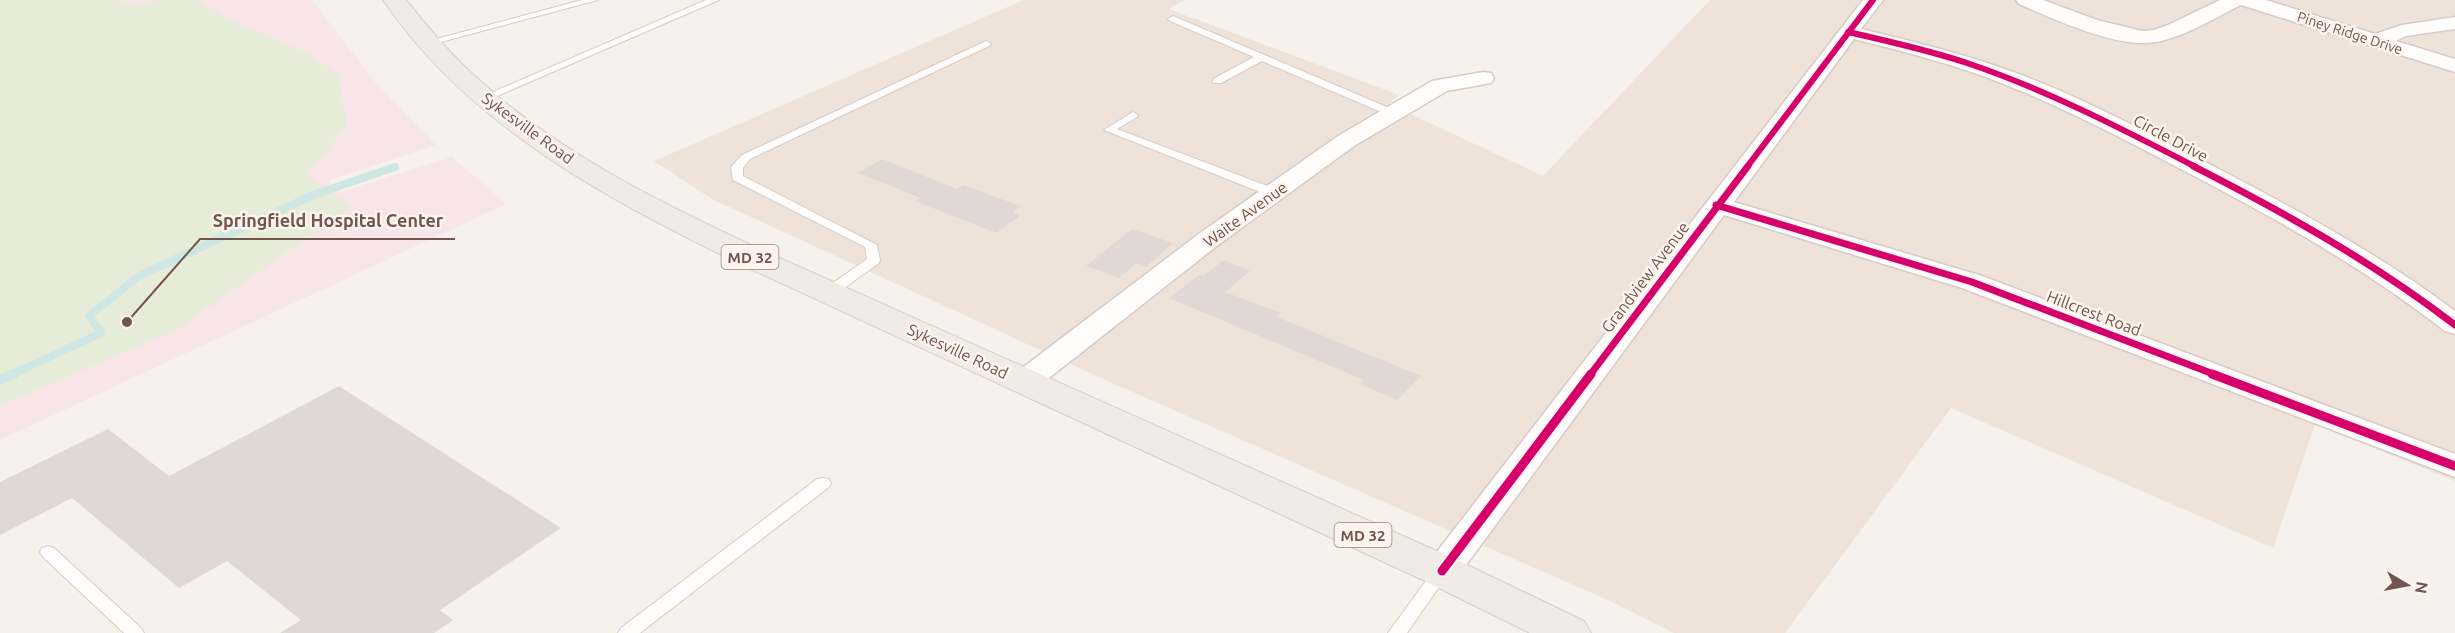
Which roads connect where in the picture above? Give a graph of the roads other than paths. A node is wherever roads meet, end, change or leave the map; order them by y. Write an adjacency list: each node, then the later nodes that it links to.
1 (394, 0): 12 (main road, Sykesville Road / MD 32)
2 (592, 0): 12 (lane)
3 (714, 0): 18 (lane)
4 (1873, 0): 10 (street, Grandview Avenue)
5 (2026, 0): 6 (street)
6 (2235, 0)
7 (2246, 0): 11 (street, Piney Ridge Drive)
8 (1173, 19): 14 (lane)
9 (2455, 23): 11 (street)
10 (1848, 32): 22 (street, Grandview Avenue); 24 (street, Circle Drive)
11 (2376, 41): 15 (street, Piney Ridge Drive)
12 (426, 43): 18 (main road, Sykesville Road / MD 32)
13 (986, 44): 23 (lane)
14 (1262, 57): 17 (lane); 19 (lane)
15 (2455, 66)
16 (1483, 78): 19 (street, Waite Avenue)
17 (1217, 81)
18 (484, 98): 23 (main road, Sykesville Road / MD 32)
19 (1392, 113): 21 (street, Waite Avenue)
20 (1133, 115): 21 (lane)
21 (1274, 193): 25 (street, Waite Avenue)
22 (1716, 205): 26 (street, Hillcrest Road); 29 (street, Grandview Avenue)
23 (828, 293): 25 (main road, Sykesville Road / MD 32)
24 (2455, 325)
25 (1024, 382): 29 (main road, Sykesville Road / MD 32)
26 (2455, 466)
27 (822, 483): 31 (lane)
28 (48, 552): 30 (lane)
29 (1442, 571): 32 (lane); 33 (main road, Sykesville Road / MD 32)
30 (135, 633)
31 (627, 633)
32 (1397, 633)
33 (1569, 633)

